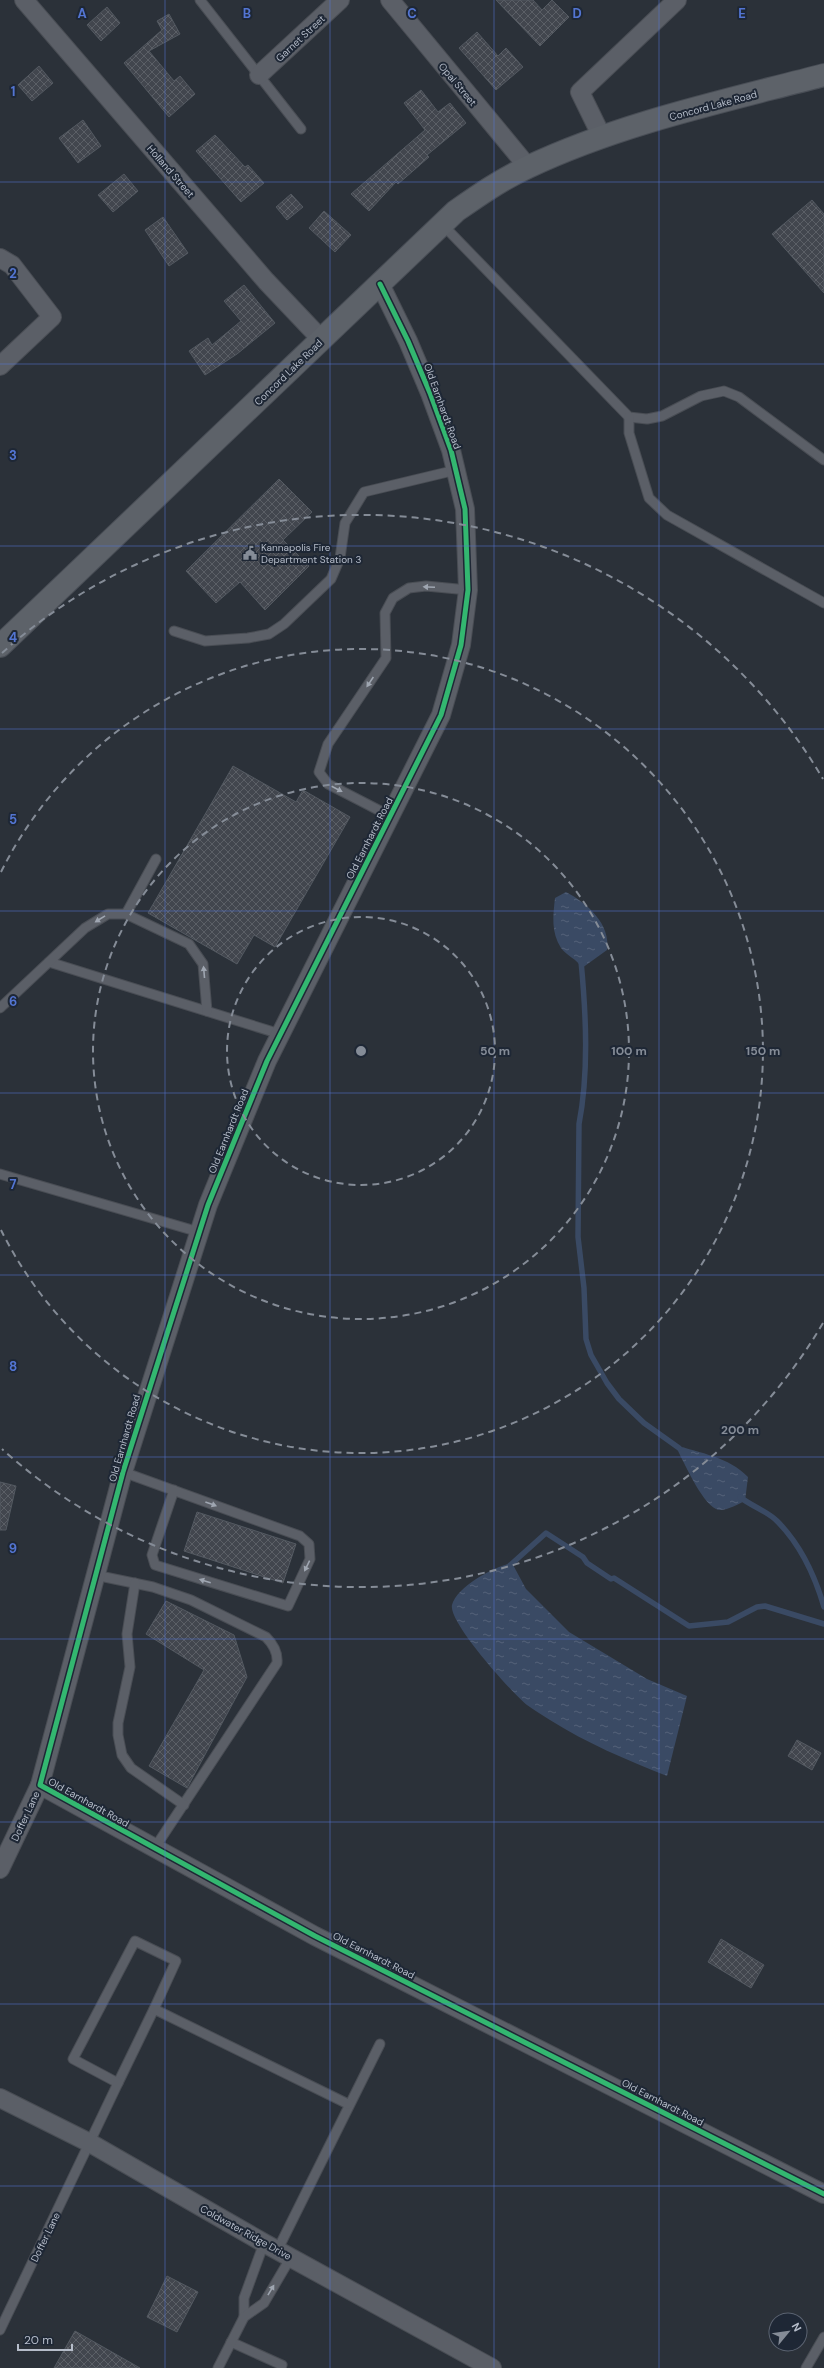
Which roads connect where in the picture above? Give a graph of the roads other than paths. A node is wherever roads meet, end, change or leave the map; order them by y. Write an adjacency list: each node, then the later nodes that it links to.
1 (24, 0): 14 (street, Holland Street)
2 (200, 0): 6 (lane)
3 (340, 0): 6 (street, Garnet Street)
4 (390, 0): 10 (street, Opal Street)
5 (677, 0): 9 (street)
6 (259, 75): 8 (lane)
7 (824, 76): 9 (main road, Concord Lake Road)
8 (301, 129)
9 (602, 137): 10 (main road, Concord Lake Road)
10 (528, 167): 11 (main road, Concord Lake Road)
11 (442, 224): 13 (main road, Concord Lake Road); 16 (lane)
12 (0, 258): 15 (street)
13 (380, 284): 14 (main road, Concord Lake Road); 18 (street, Old Earnhardt Road)
14 (322, 339): 22 (main road, Concord Lake Road)
15 (0, 366)
16 (629, 417): 17 (lane); 20 (lane)
17 (824, 460)
18 (456, 470): 19 (street, Old Earnhardt Road); 21 (lane)
19 (468, 590): 23 (street, Old Earnhardt Road); 23 (lane, one-way to 23)
20 (824, 603)
21 (174, 630)
22 (2, 639)
23 (390, 816): 29 (street, Old Earnhardt Road)
24 (156, 859): 25 (lane)
25 (126, 914): 26 (lane, one-way to 26); 28 (lane, one-way to 25)
26 (49, 962): 27 (lane); 28 (lane)
27 (0, 1008)
28 (207, 1011): 29 (lane)
29 (280, 1034): 31 (street, Old Earnhardt Road)
30 (0, 1174): 31 (lane)
31 (199, 1232): 32 (street, Old Earnhardt Road)
32 (123, 1472): 33 (lane); 34 (street, Old Earnhardt Road)
33 (174, 1490): 33 (lane, one-way to 33)
34 (94, 1576): 35 (lane); 36 (street, Old Earnhardt Road)
35 (135, 1583): 37 (lane); 37 (lane)
36 (40, 1786): 38 (street, Old Earnhardt Road); 39 (street, Doffer Lane)
37 (184, 1805): 38 (lane)
38 (154, 1849): 46 (street, Old Earnhardt Road)
39 (0, 1869)
40 (154, 2008): 42 (lane, Doffer Lane); 42 (lane, Doffer Lane); 44 (lane)
41 (380, 2044): 44 (lane)
42 (118, 2084): 45 (lane, Doffer Lane)
43 (0, 2098): 45 (street, Coldwater Ridge Drive)
44 (348, 2104): 47 (lane)
45 (90, 2143): 47 (street, Coldwater Ridge Drive); 49 (lane, Doffer Lane)
46 (824, 2194)
47 (277, 2250): 48 (lane); 48 (lane, one-way to 47); 54 (street, Coldwater Ridge Drive)
48 (244, 2317): 51 (lane)
49 (0, 2330)
50 (824, 2337): 55 (lane)
51 (231, 2342): 52 (lane); 53 (lane)
52 (218, 2368)
53 (281, 2368)
54 (492, 2368)
55 (806, 2368)

